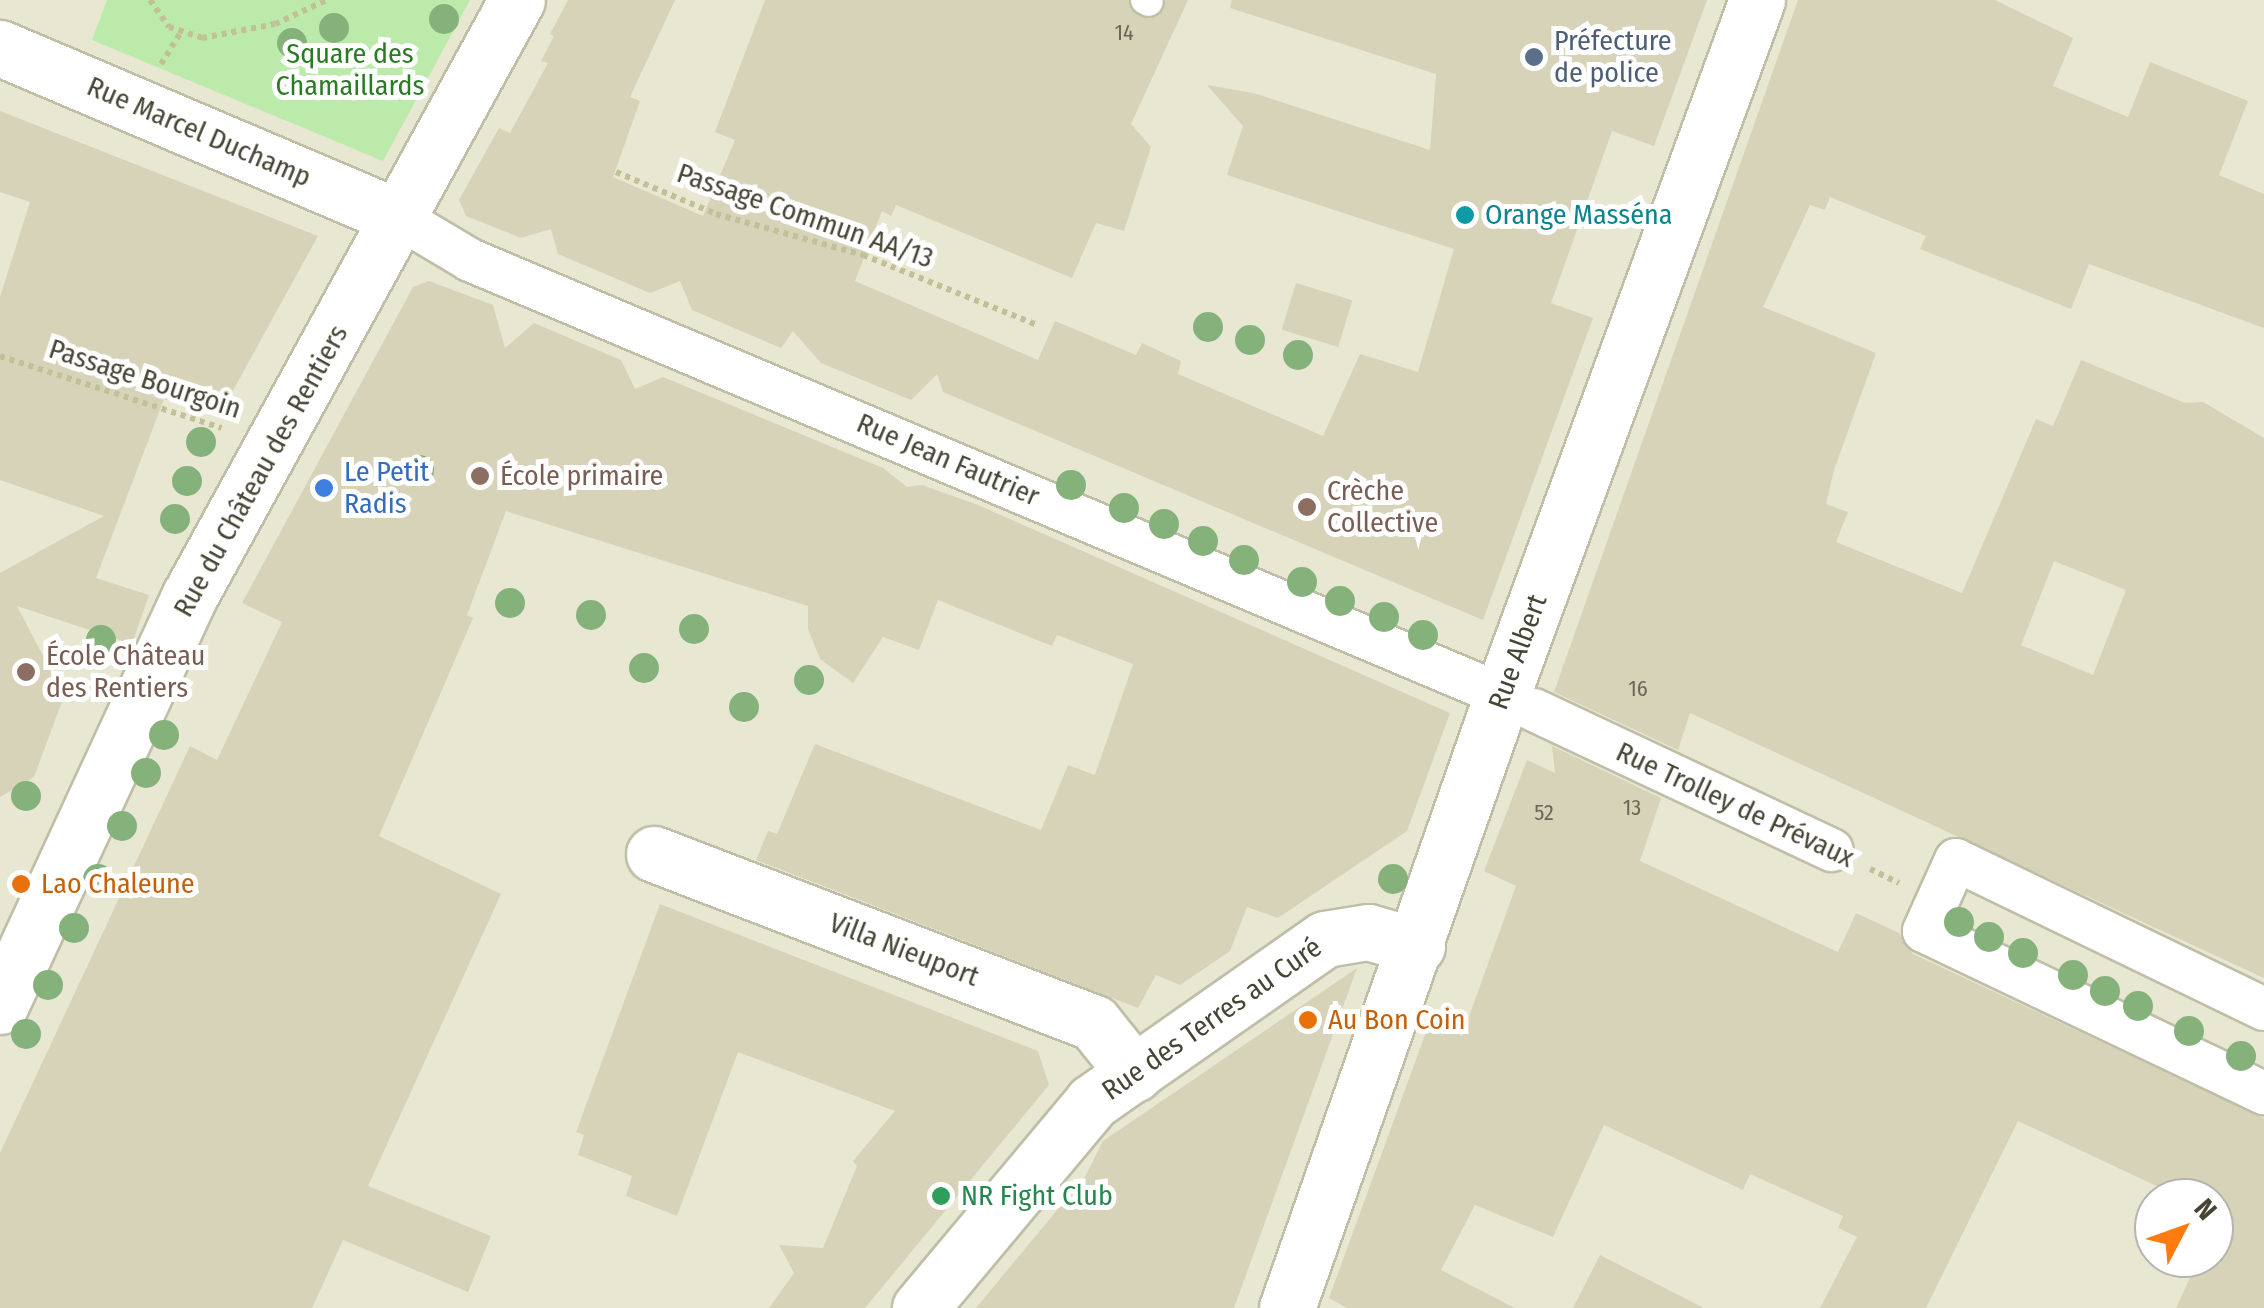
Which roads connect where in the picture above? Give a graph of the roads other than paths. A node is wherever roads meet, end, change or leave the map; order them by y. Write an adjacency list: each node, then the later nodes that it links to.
1 (517, 0): 4 (street, Rue du Château des Rentiers)
2 (1757, 0): 5 (street, Rue Albert)
3 (0, 48): 4 (street, Rue Marcel Duchamp)
4 (398, 217): 5 (street, Rue Jean Fautrier); 9 (street, Rue du Château des Rentiers)
5 (1518, 703): 6 (street, Rue Trolley de Prévaux); 8 (street, Rue Albert)
6 (1832, 850)
7 (654, 854): 11 (street, Villa Nieuport)
8 (1417, 946): 11 (street, Rue des Terres au Curé); 14 (street, Rue Albert)
9 (3, 991)
10 (2264, 1010): 12 (street)
11 (1135, 1074): 13 (street, Rue des Terres au Curé)
12 (2264, 1093)
13 (920, 1308)
14 (1287, 1308)

